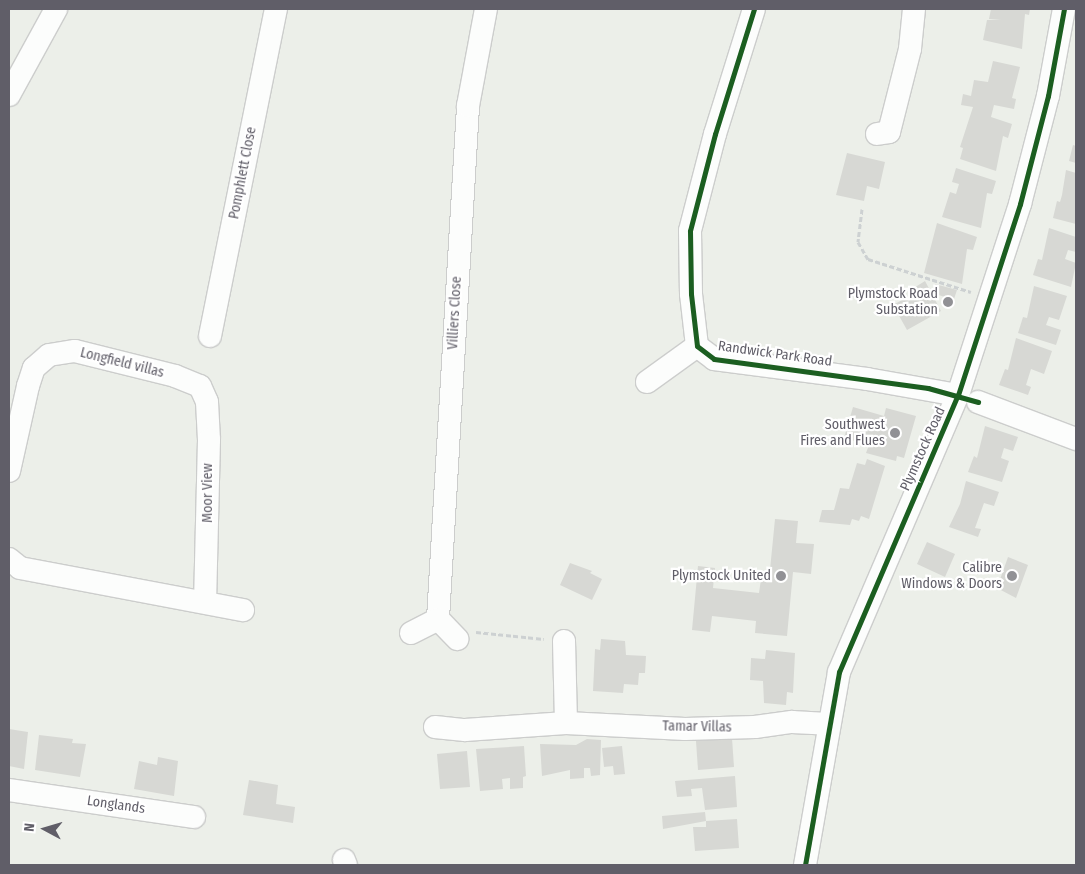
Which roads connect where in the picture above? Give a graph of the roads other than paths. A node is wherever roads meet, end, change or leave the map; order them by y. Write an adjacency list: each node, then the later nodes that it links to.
1 (56, 9): 7 (street)
2 (276, 9): 9 (street, Pomphlett Close)
3 (486, 9): 19 (street, Villiers Close)
4 (754, 9): 10 (street)
5 (914, 9): 8 (street)
6 (1064, 9): 13 (street, Plymstock Road)
7 (9, 95)
8 (877, 134)
9 (210, 336)
10 (697, 346): 11 (street); 13 (street, Randwick Park Road)
11 (647, 382)
12 (200, 386): 15 (street, Longfield villas); 17 (street, Moor View)
13 (968, 399): 14 (street, Randwick Park Road); 22 (street, Plymstock Road)
14 (1076, 438)
15 (9, 471)
16 (9, 559): 17 (street)
17 (205, 601): 18 (street)
18 (243, 610)
19 (411, 633)
20 (564, 641): 21 (street)
21 (566, 723): 22 (street, Tamar Villas); 23 (street, Tamar Villas)
22 (828, 724): 26 (street, Plymstock Road)
23 (435, 727)
24 (9, 790): 25 (street, Longlands)
25 (194, 817)
26 (805, 865)

